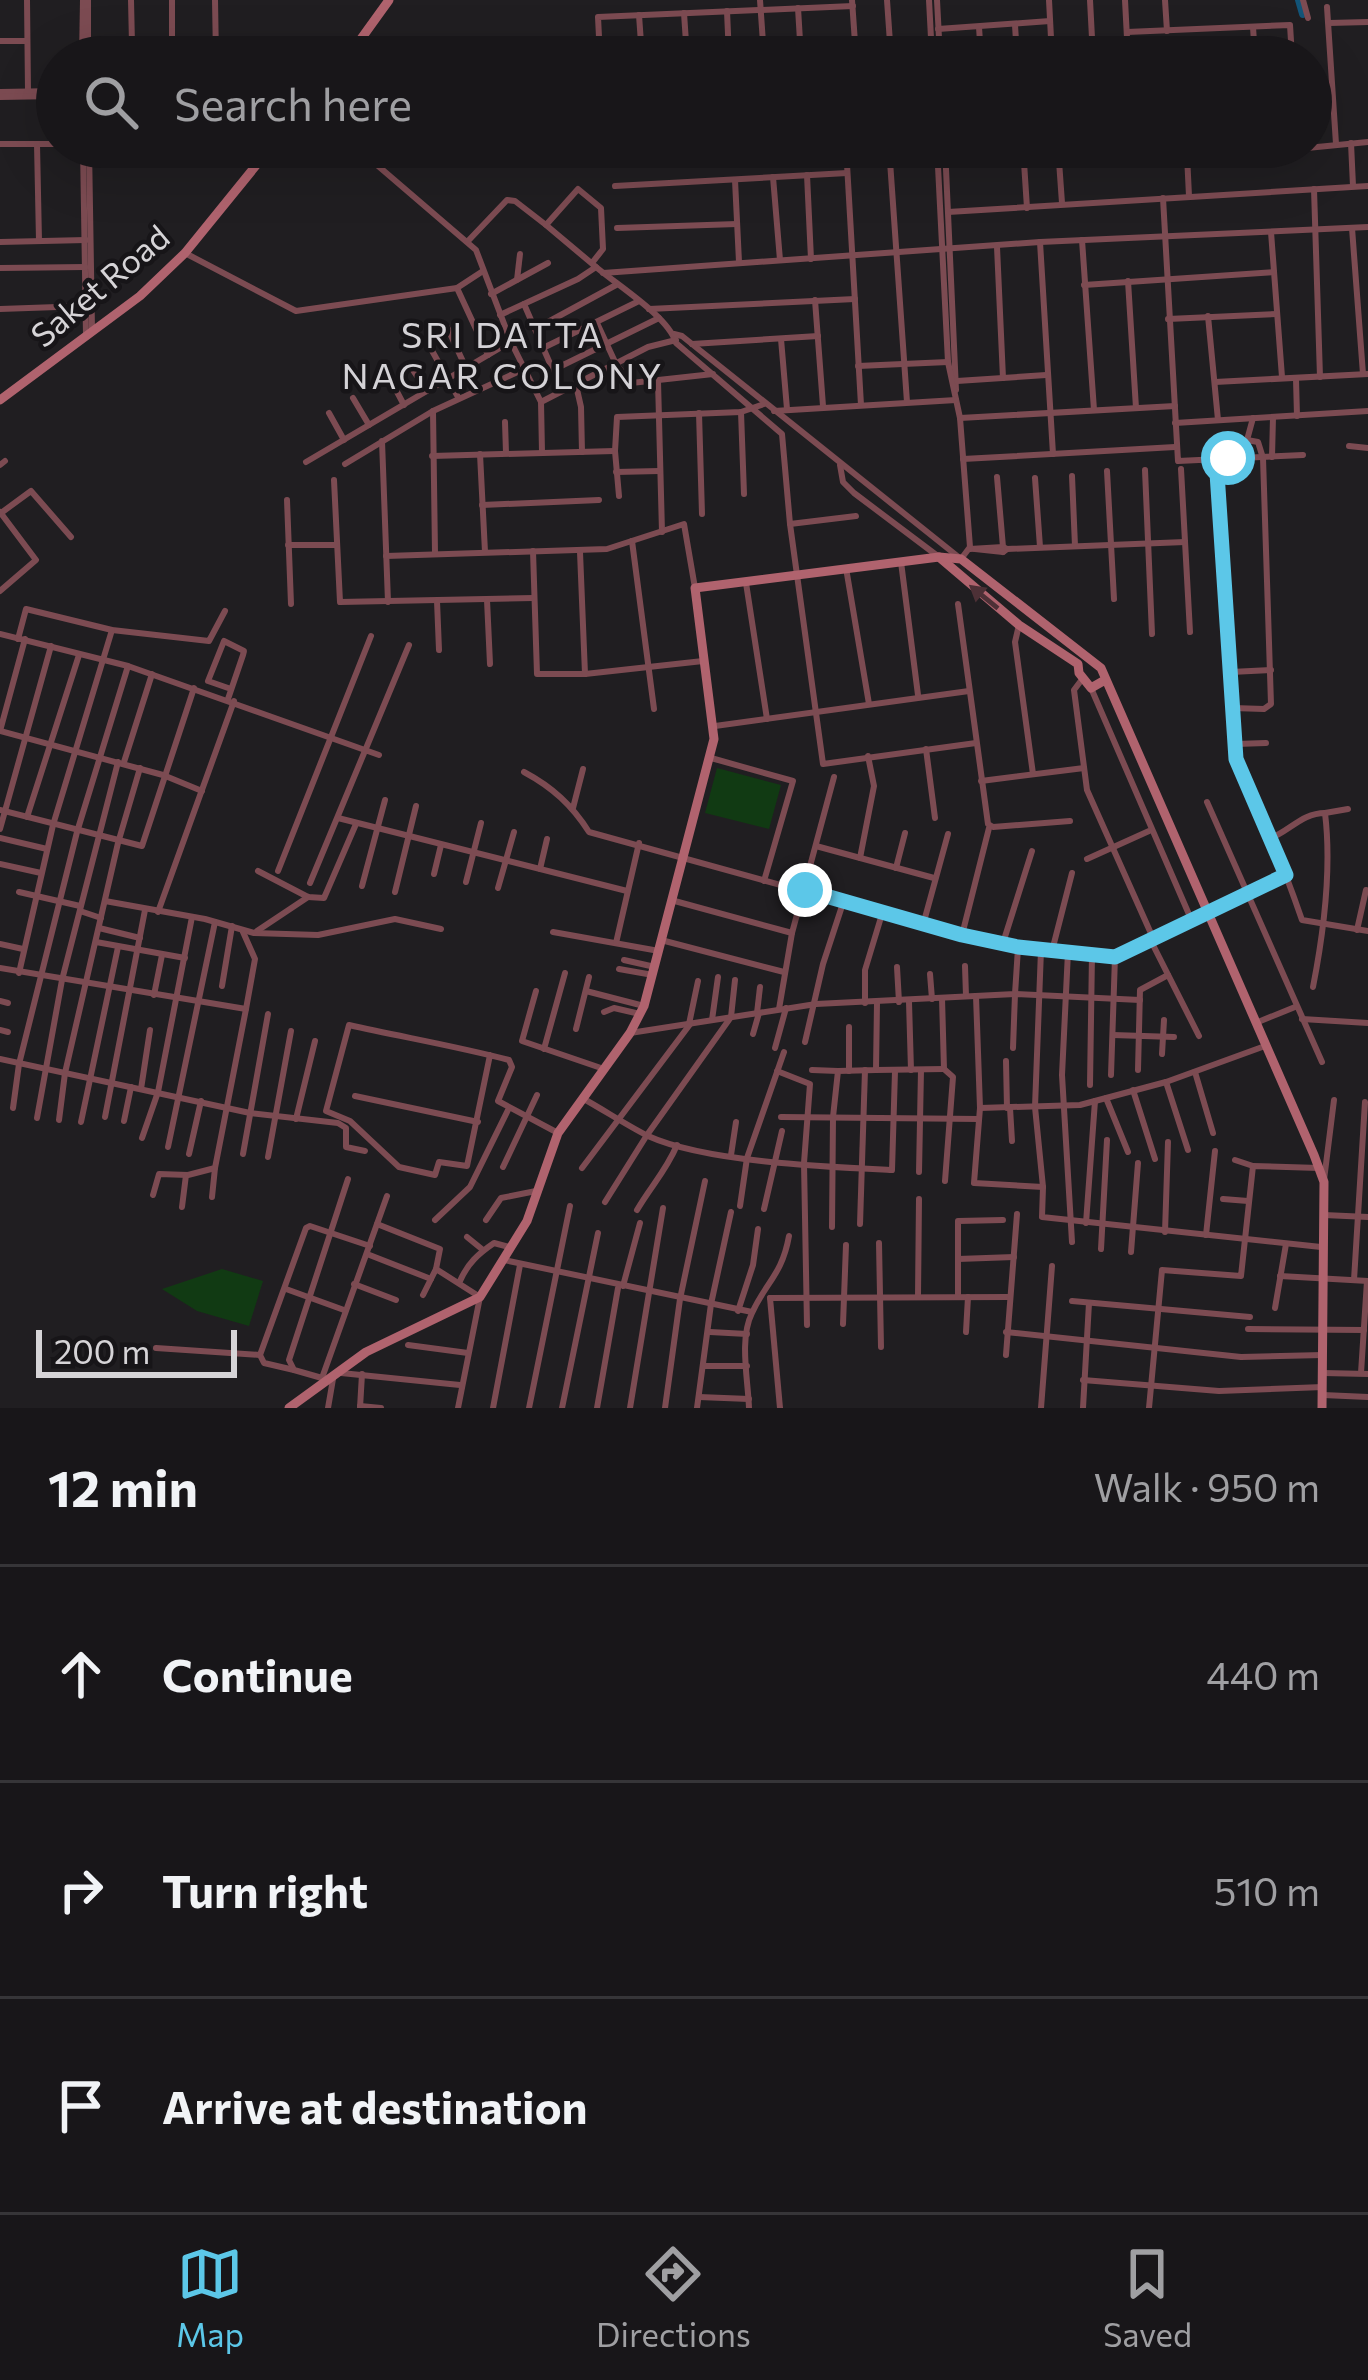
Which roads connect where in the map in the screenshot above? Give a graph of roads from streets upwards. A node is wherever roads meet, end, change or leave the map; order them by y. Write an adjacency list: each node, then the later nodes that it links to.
1 (27, 0): 54 (street)
2 (86, 0): 31 (street)
3 (131, 0): 32 (street)
4 (172, 0): 33 (street)
5 (215, 0): 34 (street)
6 (389, 0): 35 (street)
7 (887, 0): 43 (street)
8 (933, 0): 28 (street); 44 (street)
9 (1048, 0): 22 (street)
10 (1090, 0): 49 (street)
11 (1125, 0): 30 (street)
12 (1165, 0): 29 (street)
13 (1303, 0): 21 (street)
14 (852, 3): 17 (street); 42 (street)
15 (760, 5): 17 (street); 18 (street); 40 (street)
16 (1327, 7): 24 (street)
17 (798, 8): 41 (street)
18 (727, 11): 19 (street); 39 (street)
19 (684, 13): 20 (street); 38 (street)
20 (639, 15): 36 (street); 37 (street)
21 (1308, 18)
22 (1050, 21): 25 (street); 48 (street)
23 (1368, 22): 24 (street)
24 (1329, 23): 53 (street)
25 (1015, 25): 26 (street); 47 (street)
26 (980, 27): 28 (street); 46 (street)
27 (1253, 27): 29 (street); 51 (street); 52 (street)
28 (938, 29): 45 (street)
29 (1167, 31): 30 (street)
30 (1127, 32): 50 (street)
31 (85, 36)
32 (131, 36)
33 (172, 36)
34 (216, 36)
35 (363, 36)
36 (599, 36)
37 (640, 36)
38 (686, 36)
39 (728, 36)
40 (762, 36)
41 (800, 36)
42 (854, 36)
43 (890, 36)
44 (935, 36)
45 (938, 36)
46 (980, 36)
47 (1016, 36)
48 (1051, 36)
49 (1092, 36)
50 (1127, 36)
51 (1254, 36)
52 (1291, 36)
53 (1330, 36)
54 (28, 40): 55 (street); 57 (street)
55 (0, 41)
56 (1332, 75): 66 (street)
57 (28, 91): 58 (street); 60 (street)
58 (36, 92)
59 (36, 93): 60 (street)
60 (0, 94)
61 (1368, 142): 62 (street)
62 (1351, 143): 66 (street); 83 (street)
63 (0, 144): 64 (street)
64 (36, 144)
65 (1332, 144): 66 (street)
66 (1336, 144)
67 (38, 168): 100 (street)
68 (86, 168): 99 (street)
69 (254, 168): 107 (street, Saket Road)
70 (381, 168): 103 (street)
71 (847, 168): 78 (street)
72 (891, 168): 109 (street)
73 (942, 168): 106 (street)
74 (944, 168): 90 (street)
75 (1024, 168): 89 (street)
76 (1060, 168): 88 (street)
77 (1188, 168): 86 (street)
78 (847, 173): 79 (street); 110 (street)
79 (807, 175): 80 (street); 111 (street)
80 (773, 177): 81 (street); 112 (street)
81 (735, 179): 82 (street); 92 (street)
82 (615, 186)
83 (1353, 186): 84 (street); 85 (street)
84 (1368, 186)
85 (1314, 189): 86 (street); 96 (street)
86 (1189, 196): 87 (street)
87 (1163, 198): 88 (street); 98 (street)
88 (1062, 204): 89 (street)
89 (1027, 208): 90 (street)
90 (949, 212): 106 (street)
91 (546, 224): 103 (street); 116 (street); 116 (street)
92 (737, 224): 94 (street); 113 (street)
93 (1368, 227): 95 (street)
94 (617, 228)
95 (1352, 228): 96 (street); 128 (street)
96 (1315, 230): 97 (street); 167 (street)
97 (1271, 232): 98 (street); 119 (street)
98 (1165, 237): 101 (street); 122 (street)
99 (87, 240): 100 (street); 115 (street); 133 (street)
100 (39, 241): 102 (street)
101 (1082, 241): 104 (street); 124 (street)
102 (0, 242)
103 (467, 242): 118 (street)
104 (1040, 242): 105 (street); 166 (street)
105 (997, 247): 106 (street); 168 (street)
106 (947, 252): 109 (street); 155 (street); 173 (street)
107 (185, 253): 125 (street); 144 (street, Saket Road)
108 (520, 254): 120 (street)
109 (897, 255): 110 (street); 158 (street)
110 (852, 257): 111 (street); 129 (street)
111 (811, 259): 112 (street)
112 (780, 260): 113 (street)
113 (739, 262): 116 (street)
114 (548, 263): 120 (street)
115 (85, 267): 117 (street); 133 (street)
116 (597, 267): 123 (street); 132 (street)
117 (0, 268)
118 (483, 271): 125 (street); 126 (street)
119 (1274, 272): 122 (street); 136 (street)
120 (517, 280): 126 (street)
121 (1129, 281): 122 (street); 124 (street); 189 (street)
122 (1167, 281): 140 (street)
123 (617, 284): 131 (street); 143 (street)
124 (1084, 285): 191 (street)
125 (457, 288): 154 (street)
126 (491, 294): 137 (street)
127 (1368, 297): 128 (street)
128 (1357, 298): 145 (street)
129 (855, 299): 130 (street); 159 (street)
130 (815, 300): 135 (street); 147 (street)
131 (638, 302): 135 (street); 141 (street)
132 (524, 304): 137 (street); 143 (street)
133 (88, 306): 134 (street); 144 (street)
134 (0, 309)
135 (649, 309): 139 (street)
136 (1277, 314): 138 (street); 169 (street)
137 (500, 315): 150 (street)
138 (1208, 316): 140 (street); 174 (street)
139 (659, 318): 146 (street); 152 (street)
140 (1168, 319): 188 (street)
141 (597, 323): 152 (street); 153 (street)
142 (447, 327): 160 (street)
143 (535, 329): 153 (street)
144 (89, 335): 181 (street, Saket Road)
145 (1364, 335): 165 (street)
146 (675, 337): 151 (street); 157 (street); 164 (street)
147 (818, 337): 148 (street); 187 (street)
148 (781, 339): 151 (street); 190 (street)
149 (426, 340): 170 (street)
150 (511, 342): 154 (street); 161 (street)
151 (692, 344): 164 (street)
152 (607, 345): 157 (street); 162 (street)
153 (543, 348): 162 (street)
154 (488, 355): 160 (street)
155 (948, 362): 158 (street); 178 (street)
156 (409, 364): 176 (street)
157 (616, 364): 172 (street); 175 (street)
158 (904, 364): 159 (street); 183 (street)
159 (858, 366): 185 (street)
160 (466, 368): 170 (street)
161 (524, 368): 180 (street); 182 (street)
162 (553, 370): 177 (street)
163 (386, 373): 184 (street)
164 (719, 374): 172 (street); 186 (street)
165 (1365, 374): 167 (street)
166 (1046, 375): 168 (street); 198 (street)
167 (1320, 377): 171 (street)
168 (1003, 379): 173 (street)
169 (1282, 379): 171 (street); 174 (street)
170 (446, 380): 176 (street); 180 (street)
171 (1296, 380): 200 (street)
172 (658, 381): 199 (street)
173 (957, 381): 178 (street)
174 (1215, 382): 204 (street)
175 (576, 385): 177 (street); 216 (street)
176 (427, 391): 184 (street)
177 (562, 392): 182 (street)
178 (956, 397): 183 (street); 202 (street)
179 (352, 398): 207 (street)
180 (458, 398): 192 (street)
181 (0, 400)
182 (541, 402): 215 (street)
183 (907, 402): 185 (street)
184 (404, 404): 207 (street)
185 (860, 404): 187 (street)
186 (759, 406): 193 (street); 196 (street); 246 (street)
187 (823, 406): 190 (street)
188 (1175, 406): 189 (street); 206 (street)
189 (1136, 408): 191 (street)
190 (788, 410): 193 (street)
191 (1094, 410): 198 (street)
192 (433, 411): 210 (street); 221 (street)
193 (773, 411): 228 (street)
194 (1368, 411): 200 (street)
195 (699, 412): 196 (street); 199 (street); 244 (street)
196 (740, 412): 238 (street)
197 (329, 413): 208 (street)
198 (1048, 414): 202 (street); 219 (street)
199 (656, 415): 214 (street); 231 (street)
200 (1298, 416): 201 (street)
201 (1273, 417): 203 (street); 224 (street)
202 (960, 418): 225 (street)
203 (1253, 418): 204 (street); 209 (street)
204 (1218, 421): 206 (street)
205 (505, 422): 217 (street)
206 (1175, 423): 212 (street)
207 (369, 425): 208 (street)
208 (344, 440): 226 (street)
209 (1246, 440): 223 (street); 224 (street)
210 (382, 442): 227 (street); 263 (street)
211 (1349, 446): 213 (street)
212 (1176, 447): 219 (street); 222 (street)
213 (1368, 448)
214 (615, 451): 216 (street); 233 (street)
215 (542, 452): 216 (street); 217 (street)
216 (582, 452)
217 (506, 453): 218 (street)
218 (480, 454): 221 (street); 242 (street)
219 (1053, 454): 225 (street)
220 (1303, 455): 224 (street)
221 (431, 456): 262 (street)
222 (1216, 458): 223 (street); 299 (street)
223 (1228, 458): 224 (street)
224 (1267, 458): 298 (street)
225 (963, 459): 258 (street)
226 (306, 462)
227 (345, 464)
228 (840, 464): 264 (street); 265 (street)
229 (1181, 469): 250 (street)
230 (1145, 470): 251 (street)
231 (659, 471): 233 (street); 247 (street)
232 (1107, 471): 254 (street)
233 (616, 472): 239 (street)
234 (1072, 476): 255 (street)
235 (998, 477): 257 (street)
236 (1035, 478): 256 (street)
237 (334, 480): 253 (street)
238 (744, 494)
239 (619, 496)
240 (287, 500): 252 (street)
241 (599, 500): 242 (street)
242 (482, 505): 261 (street)
243 (0, 513): 248 (street); 271 (street)
244 (702, 514)
245 (856, 515): 246 (street)
246 (790, 524): 268 (street)
247 (662, 532): 249 (street); 272 (street)
248 (71, 537)
249 (632, 541): 260 (street); 296 (street)
250 (1185, 542): 251 (street); 283 (street)
251 (1149, 543): 254 (street); 285 (street)
252 (288, 545): 253 (street); 278 (street)
253 (336, 545): 277 (street)
254 (1111, 545): 255 (street); 274 (street)
255 (1076, 546): 256 (street)
256 (1040, 547): 257 (street)
257 (1005, 548): 258 (street)
258 (972, 549): 265 (street)
259 (532, 551): 260 (street); 261 (street); 273 (street)
260 (580, 552): 301 (street)
261 (485, 553): 262 (street)
262 (435, 554): 263 (street)
263 (386, 556): 277 (street)
264 (939, 557): 265 (street); 266 (street); 281 (street, one-way to 264)
265 (962, 559): 292 (street)
266 (902, 562): 267 (street); 308 (street)
267 (847, 568): 268 (street); 310 (street)
268 (796, 576): 270 (street); 313 (street)
269 (0, 577): 271 (street)
270 (746, 583): 272 (street); 314 (street)
271 (4, 588)
272 (695, 588): 294 (street)
273 (533, 598): 275 (street); 301 (street)
274 (1114, 599)
275 (487, 600): 276 (street); 295 (street)
276 (437, 601): 277 (street); 290 (street)
277 (388, 602)
278 (291, 604)
279 (958, 604): 307 (street)
280 (225, 611): 282 (street)
281 (1017, 628): 292 (street); 336 (street)
282 (112, 630): 287 (street); 293 (street)
283 (1190, 632)
284 (0, 634): 287 (street)
285 (1152, 634)
286 (371, 636): 317 (street)
287 (21, 639): 289 (street); 316 (street)
288 (409, 645): 326 (street)
289 (51, 646): 291 (street); 318 (street)
290 (439, 650)
291 (79, 655): 293 (street); 319 (street)
292 (1076, 657): 302 (street); 303 (street)
293 (103, 660): 297 (street); 325 (street)
294 (703, 662): 296 (street); 315 (street)
295 (490, 664)
296 (650, 666): 301 (street); 312 (street)
297 (128, 667): 300 (street); 329 (street)
298 (1271, 670): 299 (street); 311 (street)
299 (1231, 672): 311 (street)
300 (152, 674): 304 (street); 331 (street)
301 (585, 674)
302 (1083, 678): 305 (street); 332 (street)
303 (1105, 680): 305 (street); 409 (street)
304 (194, 688): 309 (street); 337 (street)
305 (1091, 688): 358 (street)
306 (231, 689): 306 (street); 309 (street)
307 (969, 691): 308 (street); 320 (street)
308 (918, 697): 310 (street)
309 (231, 700): 317 (street); 340 (street)
310 (869, 704): 313 (street)
311 (1233, 708): 322 (street)
312 (654, 709)
313 (816, 711): 314 (street); 328 (street)
314 (767, 719): 315 (street)
315 (715, 726): 330 (street)
316 (1, 731): 318 (street); 323 (street)
317 (330, 737): 326 (street); 384 (street)
318 (24, 738): 319 (street); 346 (street)
319 (50, 743): 325 (street); 348 (street)
320 (976, 743): 324 (street); 339 (street)
321 (1266, 743): 322 (street)
322 (1236, 744): 367 (street)
323 (0, 745)
324 (926, 749): 328 (street); 350 (street)
325 (74, 751): 329 (street); 354 (street)
326 (366, 751): 327 (street); 349 (street)
327 (379, 755)
328 (868, 756): 377 (street)
329 (98, 757): 331 (street); 359 (street)
330 (712, 758): 376 (street); 392 (street)
331 (121, 763): 333 (street); 364 (street)
332 (1085, 768): 336 (street); 372 (street)
333 (140, 769): 337 (street); 368 (street)
334 (583, 769): 344 (street)
335 (524, 772): 344 (street)
336 (1033, 774): 339 (street)
337 (163, 775): 340 (street); 368 (street)
338 (834, 777): 371 (street)
339 (981, 781): 355 (street)
340 (202, 791): 410 (street)
341 (385, 800): 357 (street)
342 (1207, 802): 400 (street)
343 (416, 806): 365 (street)
344 (573, 808): 369 (street)
345 (1348, 809): 347 (street)
346 (2, 811): 348 (street); 356 (street)
347 (1324, 813): 367 (street); 416 (street)
348 (27, 818): 354 (street)
349 (338, 818): 353 (street); 391 (street)
350 (935, 818)
351 (1070, 821): 355 (street)
352 (481, 823): 375 (street)
353 (356, 824): 357 (street); 402 (street)
354 (53, 825): 359 (street); 373 (street)
355 (990, 827): 426 (street)
356 (0, 829)
357 (376, 829): 365 (street); 393 (street)
358 (1150, 830): 372 (street); 414 (street)
359 (76, 832): 364 (street); 404 (street)
360 (514, 832): 379 (street)
361 (905, 833): 381 (street)
362 (948, 834): 389 (street)
363 (0, 838): 373 (street)
364 (99, 838): 368 (street); 407 (street)
365 (408, 838): 370 (street); 398 (street)
366 (547, 839): 382 (street)
367 (1269, 839): 388 (street)
368 (118, 843): 405 (street)
369 (639, 843): 376 (street); 396 (street)
370 (441, 845): 375 (street); 387 (street)
371 (816, 846): 377 (street); 399 (street)
372 (1112, 848): 378 (street); 428 (street)
373 (47, 849): 385 (street)
374 (1032, 851): 431 (street)
375 (474, 853): 379 (street); 390 (street)
376 (682, 856): 392 (street); 403 (street)
377 (860, 858): 381 (street)
378 (1087, 859)
379 (506, 861): 382 (street); 394 (street)
380 (0, 864): 385 (street)
381 (896, 868): 389 (street)
382 (540, 869): 396 (street)
383 (258, 871): 402 (street)
384 (278, 871)
385 (41, 873): 401 (street)
386 (1072, 873): 439 (street)
387 (434, 874)
388 (1286, 875): 400 (street); 416 (street)
389 (934, 878): 417 (street)
390 (466, 882)
391 (310, 883)
392 (763, 883): 399 (street)
393 (362, 886)
394 (498, 888)
395 (1366, 890): 421 (street)
396 (627, 891): 430 (street)
397 (19, 892): 401 (street)
398 (395, 892)
399 (804, 893): 406 (street); 425 (street)
400 (1249, 893): 409 (street); 490 (street)
401 (36, 896): 404 (street); 436 (street)
402 (308, 897): 424 (street)
403 (671, 900): 425 (street); 433 (street)
404 (60, 901): 407 (street); 458 (street)
405 (105, 901): 408 (street); 413 (street)
406 (843, 904): 411 (street); 488 (street)
407 (81, 909): 413 (street); 461 (street)
408 (145, 910): 410 (street); 427 (street)
409 (1208, 911): 414 (street); 502 (street)
410 (158, 912): 412 (street)
411 (882, 914): 417 (street); 489 (street)
412 (192, 917): 415 (street); 444 (street)
413 (101, 918): 418 (street)
414 (1191, 919): 428 (street)
415 (215, 921): 419 (street); 484 (street)
416 (1323, 924): 421 (street); 467 (street)
417 (923, 925): 426 (street)
418 (99, 928): 427 (street); 429 (street)
419 (237, 928): 424 (street); 465 (street); 491 (street)
420 (441, 929): 424 (street)
421 (1358, 930): 423 (street)
422 (553, 932): 430 (street)
423 (1368, 932)
424 (254, 933)
425 (792, 933): 453 (street)
426 (962, 935): 431 (street)
427 (140, 938): 438 (street)
428 (1152, 939): 443 (street); 457 (street)
429 (96, 942): 434 (street); 464 (street)
430 (616, 943): 433 (street)
431 (1004, 943): 435 (street)
432 (0, 944): 436 (street)
433 (660, 945): 452 (street); 453 (street)
434 (118, 947): 438 (street); 446 (street)
435 (1018, 947): 437 (street); 472 (street)
436 (23, 949): 454 (street)
437 (1041, 950): 439 (street); 474 (street)
438 (138, 951): 442 (street); 447 (street)
439 (1052, 951): 440 (street)
440 (1068, 952): 441 (street); 476 (street)
441 (1092, 954): 443 (street); 478 (street)
442 (161, 955): 444 (street); 473 (street)
443 (1115, 957): 480 (street)
444 (185, 958): 481 (street)
445 (624, 960): 452 (street)
446 (115, 963): 447 (street); 468 (street)
447 (135, 965): 471 (street)
448 (965, 966): 477 (street)
449 (897, 967): 485 (street)
450 (0, 968): 454 (street)
451 (619, 969): 452 (street)
452 (654, 971): 493 (street)
453 (784, 972): 492 (street)
454 (20, 973): 458 (street)
455 (565, 973): 520 (street)
456 (930, 974): 482 (street)
457 (1168, 975): 483 (street); 514 (street)
458 (42, 977): 461 (street); 527 (street)
459 (589, 977): 470 (street)
460 (718, 977): 499 (street)
461 (62, 980): 464 (street); 529 (street)
462 (698, 980): 501 (street)
463 (735, 980): 497 (street)
464 (86, 984): 468 (street); 542 (street)
465 (221, 986)
466 (760, 987): 495 (street)
467 (1313, 987)
468 (110, 988): 471 (street); 544 (street)
469 (536, 991): 520 (street)
470 (586, 991): 493 (street); 505 (street)
471 (131, 992): 473 (street); 546 (street)
472 (1016, 994): 474 (street); 475 (street); 519 (street)
473 (154, 995): 481 (street)
474 (1040, 995): 476 (street); 563 (street)
475 (976, 996): 477 (street); 565 (street)
476 (1065, 996): 478 (street); 561 (street)
477 (966, 997): 479 (street)
478 (1091, 997): 480 (street); 547 (street)
479 (942, 998): 482 (street); 530 (street)
480 (1114, 998): 483 (street); 510 (street)
481 (177, 999): 484 (street); 551 (street)
482 (932, 999): 486 (street)
483 (1140, 1000): 511 (street)
484 (197, 1001): 491 (street); 554 (street)
485 (899, 1002): 486 (street); 487 (street)
486 (909, 1002): 534 (street)
487 (878, 1003): 489 (street); 533 (street)
488 (816, 1004): 489 (street); 492 (street); 516 (street)
489 (865, 1004)
490 (1295, 1007): 498 (street); 502 (street)
491 (246, 1009): 562 (street)
492 (782, 1009): 495 (street); 518 (street)
493 (642, 1010): 494 (street); 508 (street)
494 (604, 1012)
495 (758, 1013): 497 (street); 509 (street)
496 (268, 1014): 568 (street)
497 (731, 1017): 499 (street); 591 (street)
498 (1302, 1019): 503 (street); 526 (street)
499 (712, 1020): 501 (street)
500 (1164, 1020): 512 (street)
501 (690, 1023): 508 (street); 575 (street)
502 (1254, 1023): 517 (street)
503 (1368, 1023)
504 (849, 1027): 539 (street)
505 (577, 1029)
506 (150, 1030): 549 (street)
507 (291, 1031): 569 (street)
508 (630, 1033): 528 (street)
509 (752, 1034)
510 (1113, 1035): 511 (street); 543 (street)
511 (1139, 1035): 512 (street); 536 (street)
512 (1163, 1036): 513 (street); 522 (street)
513 (1174, 1036)
514 (1198, 1036)
515 (315, 1041): 579 (street)
516 (806, 1042)
517 (1265, 1046): 541 (street); 617 (street)
518 (775, 1048)
519 (1013, 1048)
520 (544, 1049): 528 (street)
521 (784, 1052): 537 (street)
522 (1162, 1054)
523 (490, 1055): 567 (street); 585 (street); 585 (street)
524 (0, 1059): 527 (street)
525 (1006, 1061): 566 (street)
526 (1322, 1062)
527 (20, 1064): 529 (street); 564 (street)
528 (601, 1068): 555 (street)
529 (44, 1069): 542 (street); 574 (street)
530 (944, 1069): 535 (street); 578 (street)
531 (812, 1070): 538 (street)
532 (865, 1070): 533 (street); 539 (street); 576 (street)
533 (875, 1070): 540 (street)
534 (910, 1070): 535 (street); 540 (street)
535 (921, 1070): 581 (street)
536 (1138, 1070)
537 (777, 1071): 572 (street); 606 (street)
538 (838, 1071): 539 (street); 573 (street)
539 (849, 1071)
540 (895, 1071): 577 (street)
541 (1195, 1072): 545 (street); 590 (street)
542 (65, 1073): 544 (street); 583 (street)
543 (1112, 1075)
544 (90, 1078): 546 (street); 587 (street)
545 (1166, 1082): 550 (street); 598 (street)
546 (114, 1083): 548 (street); 570 (street)
547 (1090, 1085)
548 (131, 1087): 549 (street); 584 (street)
549 (141, 1089): 551 (street)
550 (1133, 1090): 556 (street); 607 (street)
551 (158, 1092): 554 (street); 592 (street)
552 (537, 1095): 580 (street)
553 (355, 1096): 585 (street)
554 (181, 1097): 558 (street); 597 (street)
555 (582, 1098): 575 (street); 589 (street)
556 (1106, 1098): 559 (street); 601 (street)
557 (1334, 1100): 624 (street)
558 (201, 1101): 562 (street); 602 (street)
559 (1095, 1101): 561 (street); 650 (street)
560 (1364, 1102): 643 (street)
561 (1066, 1105): 563 (street); 648 (street)
562 (226, 1106): 568 (street); 614 (street)
563 (1035, 1107): 566 (street); 626 (street)
564 (14, 1108)
565 (980, 1108): 566 (street); 582 (street)
566 (1008, 1108): 594 (street)
567 (508, 1110): 580 (street); 645 (street)
568 (250, 1113): 569 (street); 603 (street)
569 (274, 1116): 579 (street); 605 (street)
570 (105, 1117)
571 (781, 1117): 572 (street)
572 (808, 1117): 573 (street); 610 (street)
573 (833, 1117): 576 (street); 612 (street)
574 (37, 1118)
575 (619, 1118): 591 (street); 616 (street)
576 (862, 1118): 577 (street); 618 (street)
577 (892, 1118): 581 (street); 618 (street)
578 (949, 1118): 581 (street); 582 (street); 623 (street)
579 (296, 1119): 599 (street)
580 (526, 1119): 589 (street); 615 (street)
581 (920, 1119): 619 (street)
582 (980, 1119): 626 (street)
583 (59, 1120)
584 (124, 1120)
585 (478, 1121)
586 (736, 1121): 604 (street)
587 (81, 1122)
588 (782, 1131): 609 (street)
589 (558, 1133): 625 (street)
590 (1213, 1133)
591 (647, 1135): 596 (street); 633 (street)
592 (142, 1138)
593 (1107, 1140): 653 (street)
594 (1012, 1142)
595 (1168, 1142): 658 (street)
596 (677, 1145): 604 (street); 639 (street)
597 (168, 1147)
598 (1188, 1150)
599 (365, 1151)
600 (1215, 1151): 660 (street)
601 (1127, 1152)
602 (189, 1154)
603 (243, 1154)
604 (731, 1155): 606 (street)
605 (268, 1157)
606 (747, 1158): 609 (street); 635 (street)
607 (1156, 1159)
608 (1235, 1160): 613 (street)
609 (777, 1162): 610 (street); 638 (street)
610 (804, 1163): 612 (street); 700 (street)
611 (1138, 1163): 656 (street)
612 (834, 1166): 618 (street); 654 (street)
613 (1253, 1166): 617 (street); 632 (street)
614 (216, 1167): 620 (street); 629 (street)
615 (503, 1167)
616 (583, 1168)
617 (1319, 1168): 624 (street)
618 (862, 1169): 652 (street)
619 (919, 1172)
620 (186, 1175): 627 (street); 636 (street)
621 (348, 1179): 657 (street)
622 (705, 1181): 702 (street)
623 (945, 1181)
624 (1324, 1181): 642 (street)
625 (542, 1184): 646 (street); 669 (street)
626 (1043, 1187): 648 (street)
627 (153, 1195)
628 (387, 1196): 651 (street)
629 (212, 1198)
630 (1222, 1198): 632 (street)
631 (919, 1199): 696 (street)
632 (1249, 1201): 663 (street)
633 (605, 1202)
634 (570, 1206): 680 (street)
635 (740, 1206)
636 (182, 1207)
637 (663, 1208): 691 (street)
638 (764, 1209)
639 (637, 1210)
640 (731, 1212): 706 (street)
641 (1017, 1214): 674 (street)
642 (1321, 1214): 643 (street); 668 (street)
643 (1356, 1216): 644 (street); 685 (street)
644 (1368, 1217)
645 (435, 1220)
646 (486, 1220)
647 (1003, 1220): 675 (street)
648 (1070, 1221): 650 (street); 664 (street)
649 (640, 1222): 689 (street)
650 (1086, 1223): 653 (street)
651 (377, 1224): 671 (street); 679 (street)
652 (860, 1224)
653 (1104, 1225): 656 (street); 670 (street)
654 (832, 1227)
655 (758, 1228): 710 (street)
656 (1134, 1228): 658 (street); 673 (street)
657 (330, 1232): 671 (street); 690 (street); 701 (street)
658 (1165, 1232): 660 (street)
659 (598, 1233): 683 (street)
660 (1206, 1235): 663 (street)
661 (789, 1236): 693 (street)
662 (466, 1237): 672 (street)
663 (1246, 1240): 666 (street); 707 (street)
664 (1072, 1242)
665 (879, 1244): 695 (street)
666 (1286, 1244): 668 (street); 681 (street)
667 (846, 1245): 694 (street)
668 (1321, 1247): 684 (street)
669 (511, 1248): 672 (street); 676 (street)
670 (1101, 1249)
671 (368, 1250): 682 (street); 688 (street)
672 (483, 1250): 687 (street)
673 (1131, 1252)
674 (1014, 1257): 675 (street); 699 (street)
675 (958, 1259): 698 (street)
676 (504, 1260): 677 (street); 697 (street)
677 (520, 1265): 680 (street); 752 (street)
678 (1052, 1266): 722 (street)
679 (436, 1269): 682 (street); 687 (street)
680 (555, 1272): 683 (street); 753 (street)
681 (1280, 1276): 684 (street); 708 (street)
682 (431, 1279): 692 (street)
683 (587, 1279): 689 (street); 754 (street)
684 (1321, 1279): 685 (street); 715 (street)
685 (1354, 1280): 686 (street)
686 (1367, 1281): 717 (street)
687 (460, 1282): 697 (street)
688 (354, 1284): 703 (street); 709 (street)
689 (621, 1286): 691 (street); 755 (street)
690 (286, 1289): 701 (street); 729 (street)
691 (647, 1292): 702 (street); 756 (street)
692 (423, 1295)
693 (768, 1295): 700 (street); 711 (street); 759 (street)
694 (845, 1295): 695 (street); 700 (street); 713 (street)
695 (880, 1296): 696 (street); 726 (street)
696 (919, 1296): 698 (street)
697 (480, 1297): 728 (street); 738 (street)
698 (963, 1297): 699 (street); 719 (street)
699 (1008, 1297): 720 (street)
700 (807, 1298): 714 (street)
701 (310, 1299): 709 (street); 734 (street)
702 (680, 1299): 706 (street); 757 (street)
703 (396, 1300)
704 (1072, 1301): 705 (street)
705 (1089, 1303): 707 (street); 723 (street)
706 (711, 1304): 710 (street); 718 (street)
707 (1161, 1308): 712 (street); 725 (street)
708 (1275, 1308)
709 (345, 1310): 738 (street)
710 (738, 1311): 711 (street)
711 (752, 1312): 721 (street)
712 (1250, 1317)
713 (844, 1324)
714 (807, 1325)
715 (1323, 1328): 716 (street); 717 (street); 731 (street)
716 (1248, 1329)
717 (1364, 1330): 737 (street)
718 (710, 1332): 721 (street); 732 (street)
719 (966, 1332)
720 (1006, 1332): 722 (street); 730 (street)
721 (747, 1334): 733 (street)
722 (1046, 1336): 723 (street); 760 (street)
723 (1086, 1340): 725 (street); 739 (street)
724 (408, 1345): 728 (street)
725 (1155, 1346): 731 (street); 741 (street)
726 (881, 1347)
727 (156, 1348): 729 (street)
728 (468, 1353): 740 (street)
729 (260, 1355): 734 (street)
730 (1006, 1355)
731 (1324, 1355): 735 (street)
732 (705, 1366): 733 (street); 743 (street)
733 (747, 1366): 746 (street)
734 (294, 1370): 738 (street)
735 (1323, 1373): 737 (street); 742 (street)
736 (362, 1374): 738 (street); 740 (street); 747 (street)
737 (1365, 1374)
738 (328, 1378): 748 (street); 749 (street)
739 (1083, 1380): 741 (street); 761 (street)
740 (461, 1385): 751 (street)
741 (1151, 1386): 742 (street); 762 (street)
742 (1323, 1391): 744 (street); 763 (street)
743 (700, 1397): 745 (street); 758 (street)
744 (1368, 1397)
745 (717, 1403): 746 (street)
746 (749, 1404)
747 (360, 1407): 750 (street)
748 (289, 1408)
749 (328, 1408)
750 (381, 1408)
751 (458, 1408)
752 (493, 1408)
753 (529, 1408)
754 (562, 1408)
755 (597, 1408)
756 (630, 1408)
757 (665, 1408)
758 (697, 1408)
759 (780, 1408)
760 (1041, 1408)
761 (1083, 1408)
762 (1149, 1408)
763 (1322, 1408)

